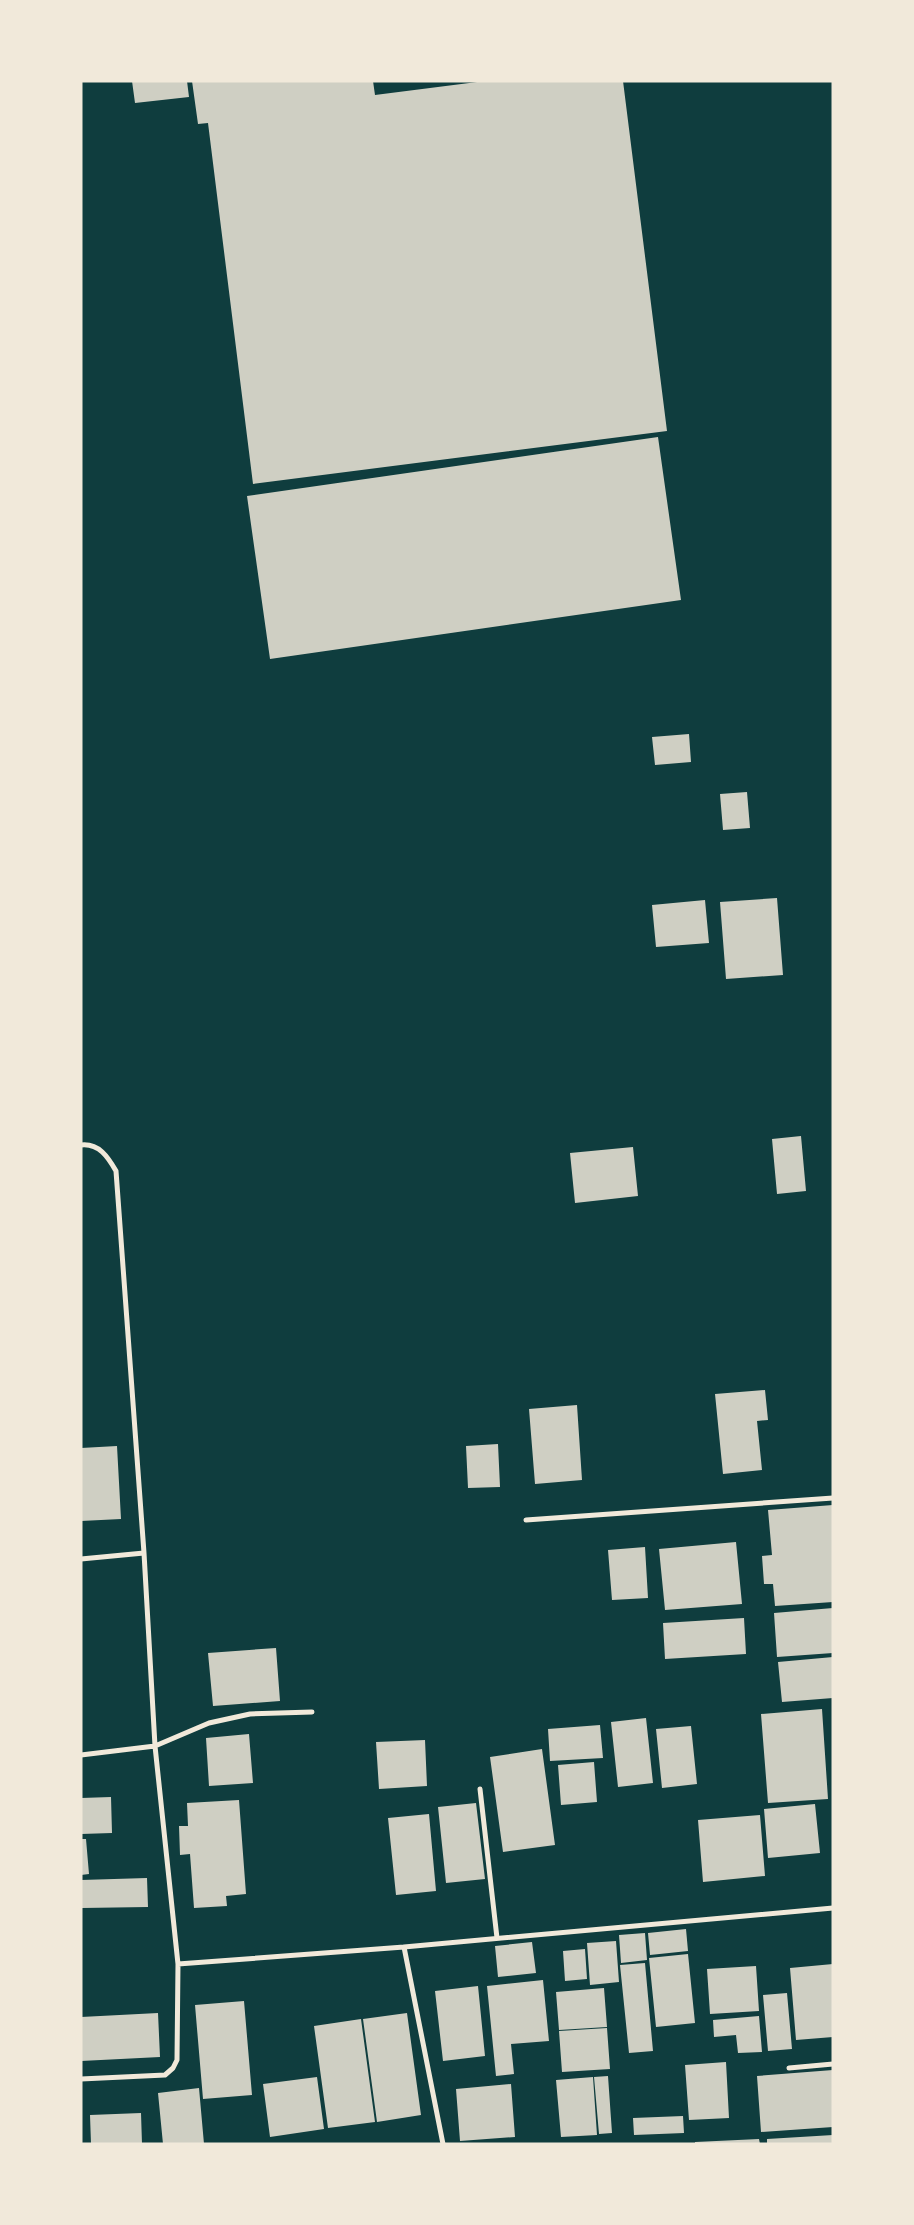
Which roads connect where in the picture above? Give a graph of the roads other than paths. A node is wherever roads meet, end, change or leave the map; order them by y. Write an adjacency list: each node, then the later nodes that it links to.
1 (81, 1145): 4 (street)
2 (833, 1498): 3 (street)
3 (526, 1520)
4 (144, 1553): 5 (street); 7 (street)
5 (81, 1559)
6 (312, 1712): 7 (street)
7 (155, 1746): 8 (street); 13 (street)
8 (81, 1755)
9 (480, 1789): 11 (street)
10 (833, 1908): 11 (street)
11 (497, 1938): 12 (street)
12 (404, 1947): 13 (street); 17 (street)
13 (178, 1964): 16 (street)
14 (833, 2064): 15 (street)
15 (789, 2068)
16 (81, 2079)
17 (443, 2144)

